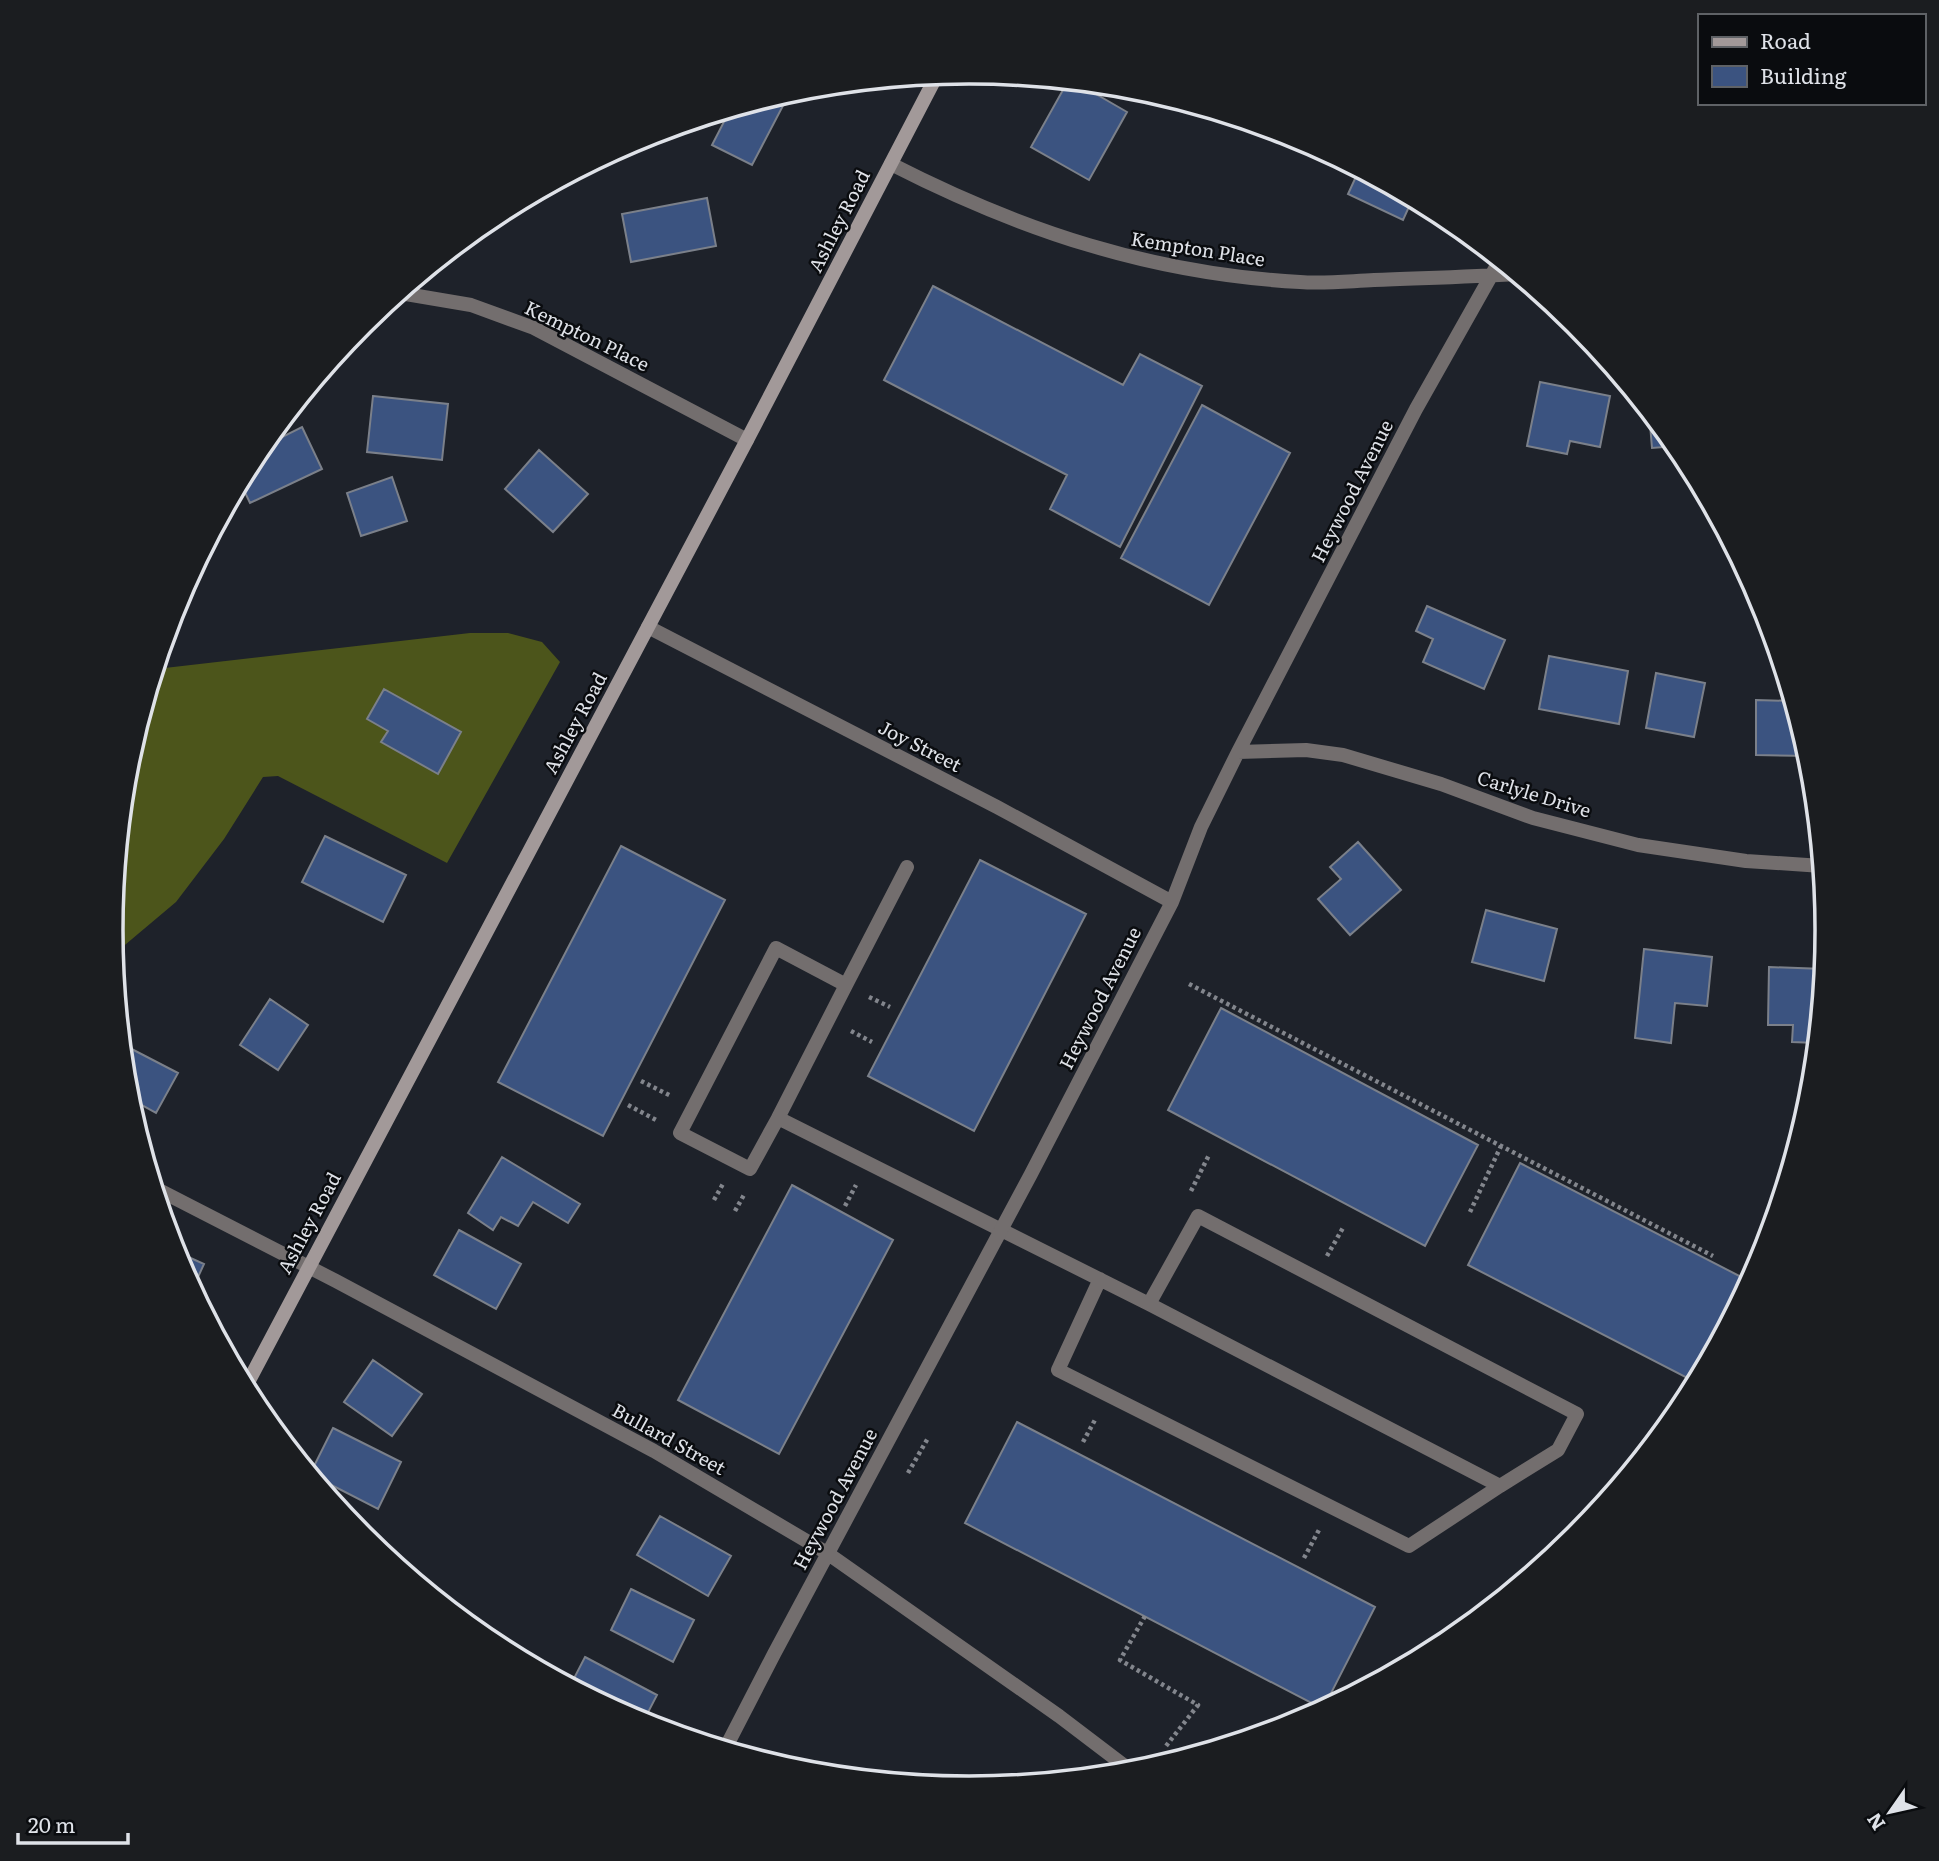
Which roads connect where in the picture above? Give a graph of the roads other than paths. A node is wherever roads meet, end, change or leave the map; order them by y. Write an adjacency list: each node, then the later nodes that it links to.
1 (932, 85): 2 (street, Ashley Road)
2 (891, 164): 5 (street, Kempton Place); 7 (street, Ashley Road)
3 (1496, 268): 5 (street, Heywood Avenue)
4 (1505, 275): 5 (street, Kempton Place)
5 (1491, 276): 9 (street, Heywood Avenue)
6 (410, 295): 7 (street, Kempton Place)
7 (747, 440): 8 (street, Ashley Road)
8 (648, 627): 12 (street, Joy Street); 17 (street, Ashley Road)
9 (1238, 752): 10 (street, Carlyle Drive); 12 (street, Heywood Avenue)
10 (1813, 865)
11 (907, 867): 13 (street)
12 (1172, 902): 16 (street, Heywood Avenue)
13 (846, 985): 14 (street); 14 (street)
14 (778, 1118): 16 (street)
15 (165, 1193): 17 (street, Bullard Street)
16 (1001, 1232): 18 (street); 22 (street, Heywood Avenue)
17 (308, 1266): 20 (street, Ashley Road); 22 (street, Bullard Street)
18 (1100, 1279): 19 (street); 21 (street)
19 (1149, 1304): 21 (street); 21 (street)
20 (251, 1377)
21 (1500, 1486)
22 (827, 1553): 23 (street, Heywood Avenue); 24 (street, Bullard Street)
23 (729, 1742)
24 (1121, 1763)

